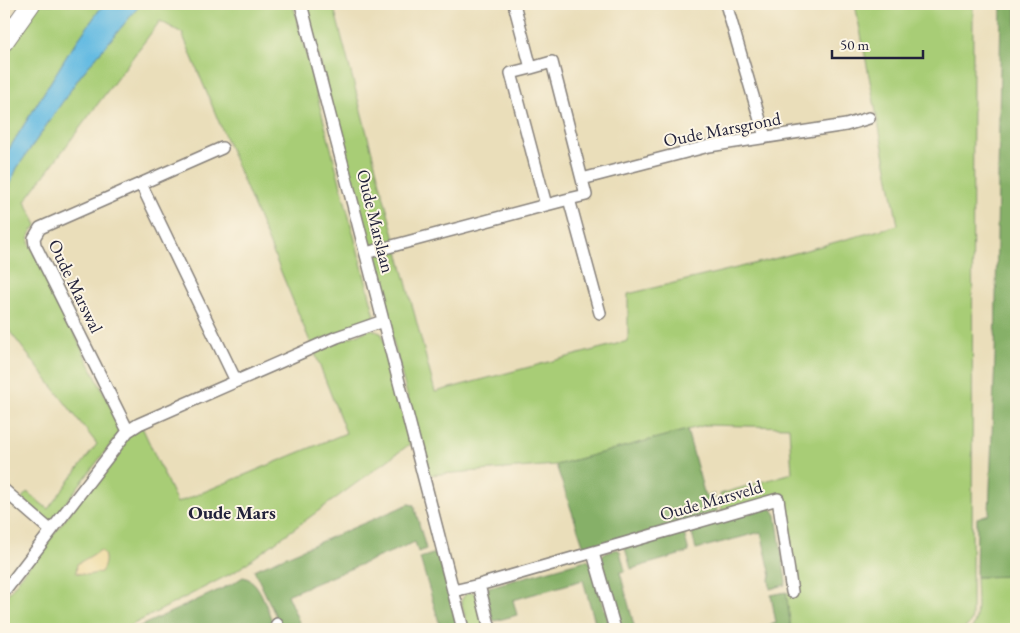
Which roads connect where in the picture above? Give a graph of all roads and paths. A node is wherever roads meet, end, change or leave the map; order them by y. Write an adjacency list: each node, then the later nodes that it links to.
1 (31, 4): 5 (main road)
2 (301, 4): 14 (street, Oude Marslaan)
3 (514, 4): 6 (street)
4 (726, 4): 8 (street)
5 (4, 42)
6 (531, 68): 10 (street); 13 (street)
7 (869, 118): 8 (street, Oude Marsgrond)
8 (765, 137): 10 (street, Oude Marsgrond)
9 (222, 148): 11 (street, Oude Marswal)
10 (582, 179): 12 (street)
11 (141, 184): 17 (street); 18 (street, Oude Marswal)
12 (569, 199): 13 (street); 15 (street)
13 (546, 205): 14 (street)
14 (366, 253): 16 (street, Oude Marslaan)
15 (600, 313)
16 (383, 321): 17 (street); 23 (street, Oude Marslaan)
17 (236, 381): 18 (street)
18 (128, 431): 20 (street)
19 (4, 490): 20 (street)
20 (50, 530): 24 (street)
21 (593, 553): 22 (street, Oude Marsveld); 25 (street, Oude Marsveld); 28 (street)
22 (479, 585): 23 (street, Oude Marsveld); 27 (street)
23 (454, 591): 26 (street)
24 (4, 592)
25 (792, 592)
26 (463, 629)
27 (490, 629)
28 (615, 629)

